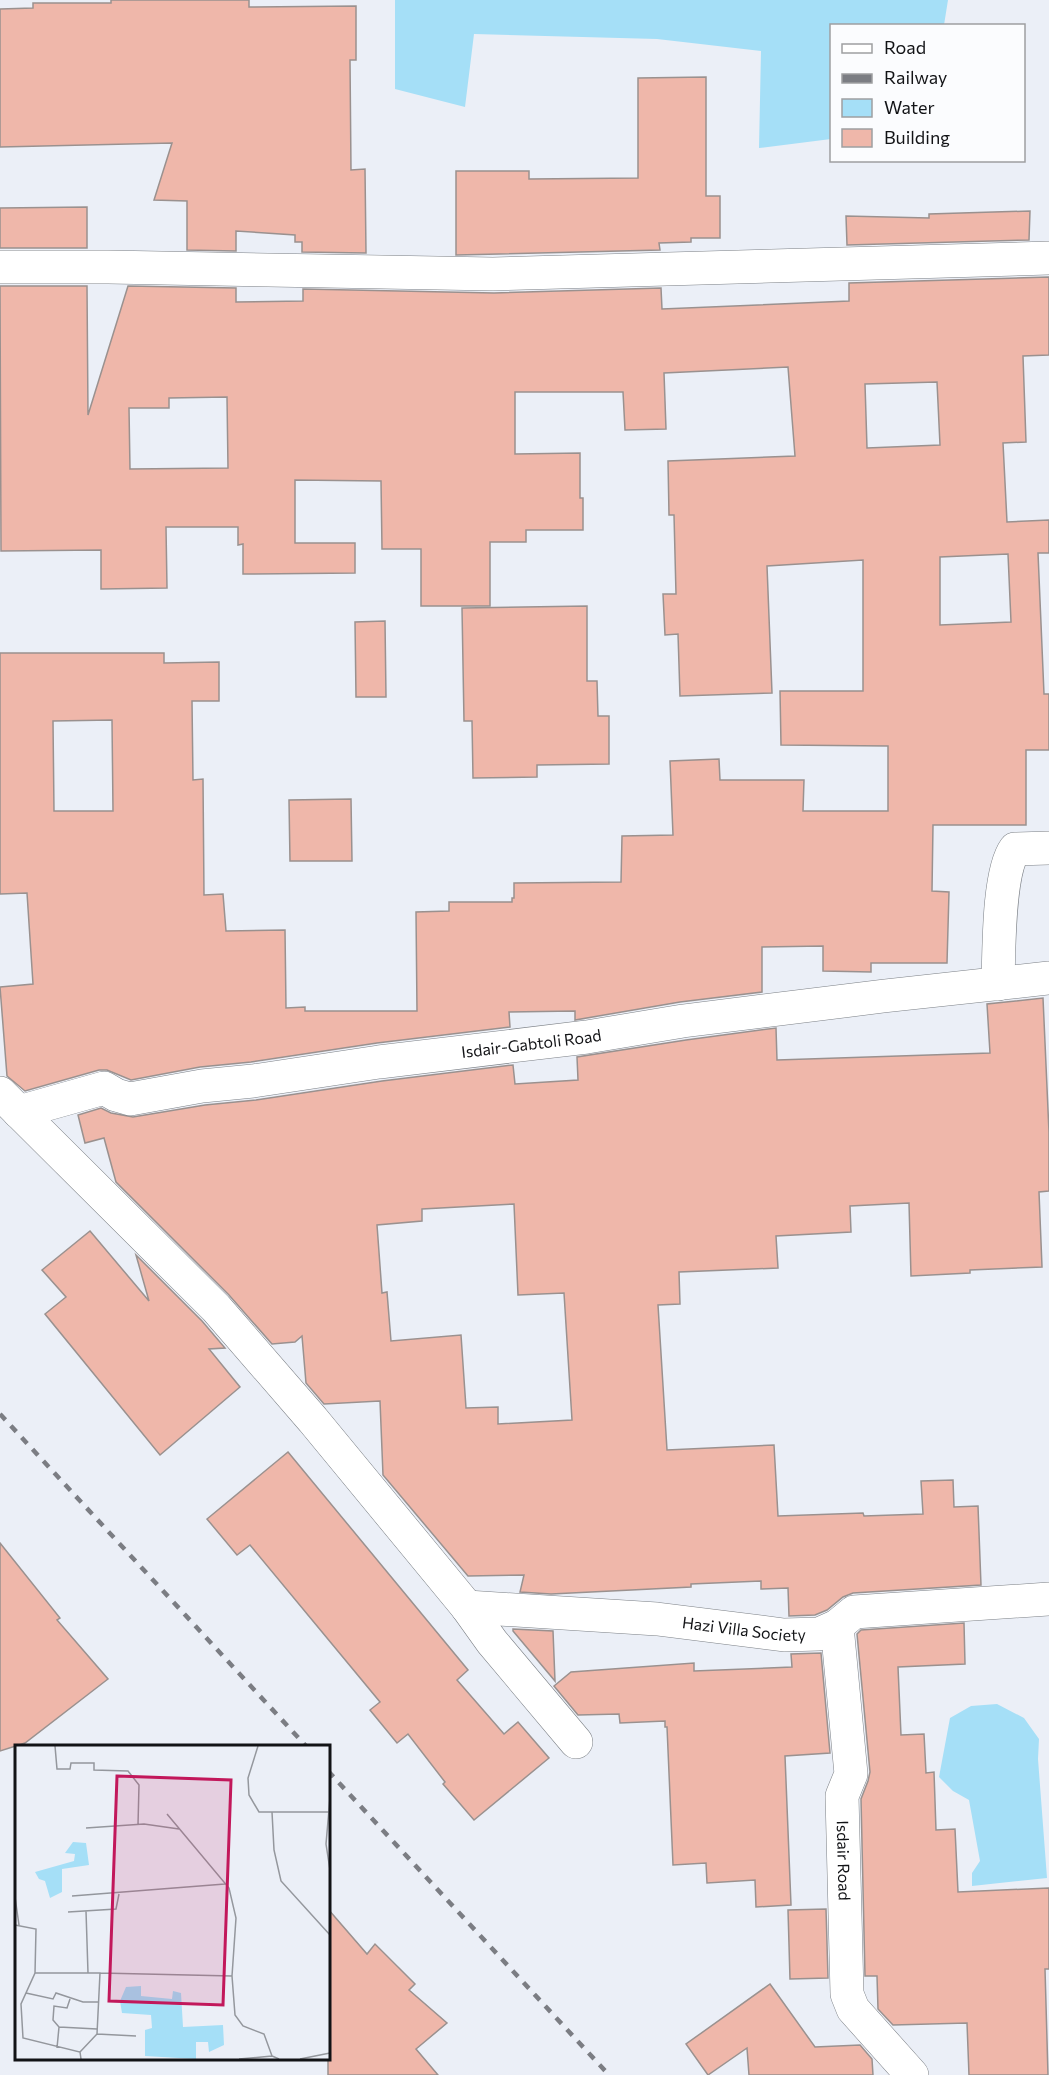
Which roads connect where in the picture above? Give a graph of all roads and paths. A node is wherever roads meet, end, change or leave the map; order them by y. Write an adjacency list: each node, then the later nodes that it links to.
1 (1049, 258): 2 (street)
2 (0, 267)
3 (1049, 848): 5 (street)
4 (1049, 978): 5 (street, Isdair-Gabtoli Road)
5 (998, 984): 6 (street, Isdair-Gabtoli Road)
6 (10, 1102): 8 (street)
7 (1049, 1599): 9 (street, Hazi Villa Society)
8 (467, 1607): 9 (street, Hazi Villa Society); 10 (street)
9 (837, 1626): 11 (street, Isdair Road)
10 (576, 1742)
11 (912, 2075)

